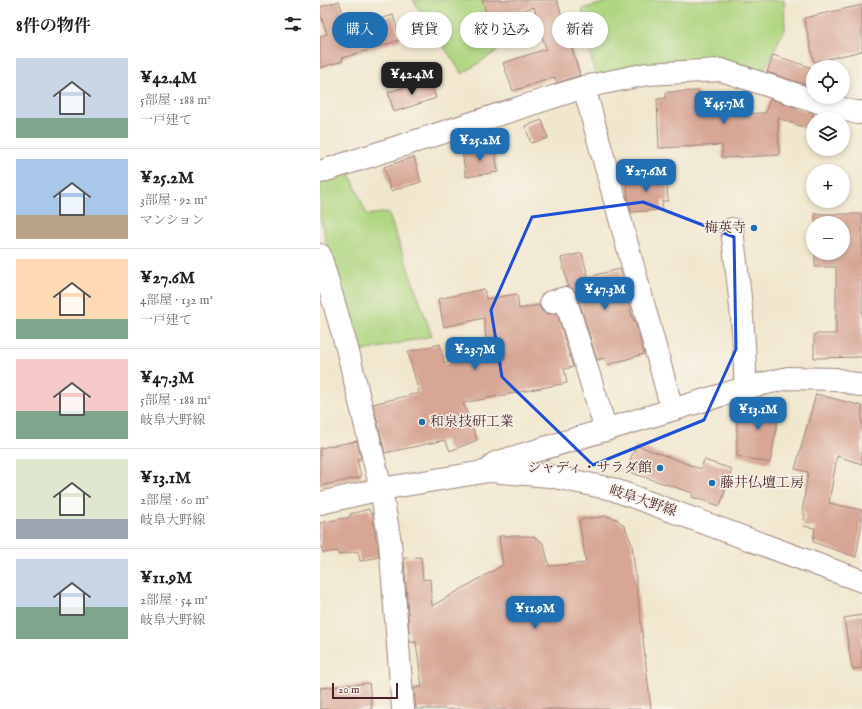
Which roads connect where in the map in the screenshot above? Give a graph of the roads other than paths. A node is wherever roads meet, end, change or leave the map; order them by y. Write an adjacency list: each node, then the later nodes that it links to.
1 (584, 87): 2 (street); 3 (street); 9 (street)
2 (862, 112)
3 (320, 172)
4 (732, 229): 8 (street)
5 (320, 255): 12 (street)
6 (551, 302): 10 (street)
7 (862, 386): 8 (street)
8 (745, 388): 9 (street)
9 (672, 409): 10 (street)
10 (606, 430): 11 (street)
11 (488, 471): 12 (street, 岐阜大野線); 14 (street, 岐阜大野線)
12 (381, 489): 13 (street, 岐阜大野線); 15 (street)
13 (320, 503)
14 (862, 581)
15 (403, 709)

